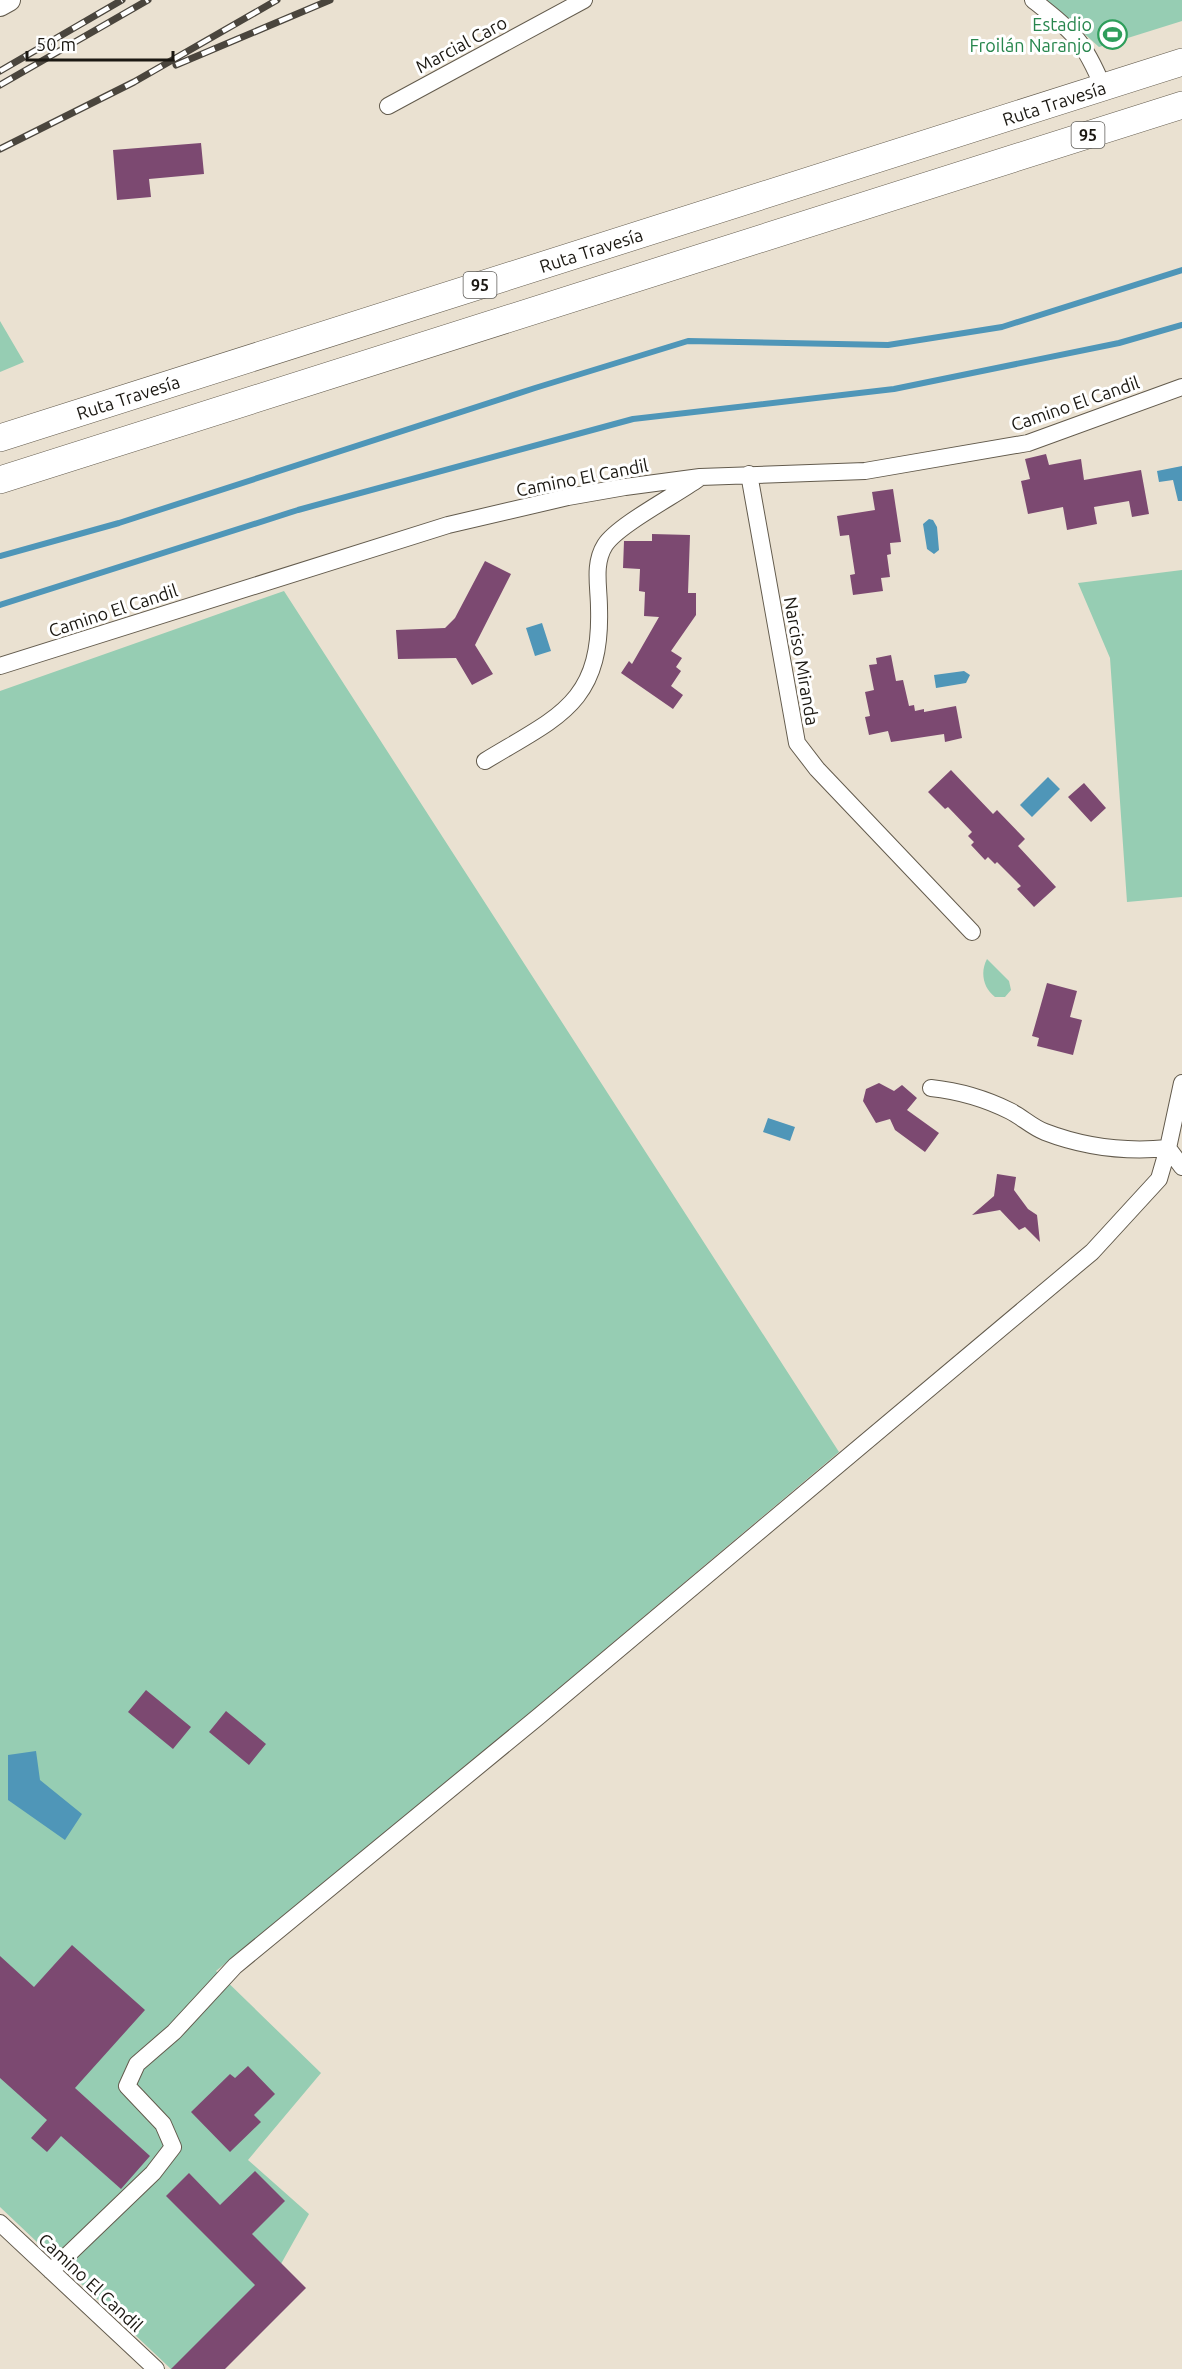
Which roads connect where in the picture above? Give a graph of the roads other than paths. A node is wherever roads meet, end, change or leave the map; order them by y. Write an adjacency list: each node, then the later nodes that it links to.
1 (9, 0): 4 (main road)
2 (584, 0): 8 (street, Marcial Caro)
3 (1033, 0): 6 (street)
4 (0, 5)
5 (1182, 62): 6 (highway, Ruta Travesía / 95)
6 (1103, 87): 10 (highway, Ruta Travesía / 95)
7 (1182, 105): 13 (highway, 95)
8 (388, 106)
9 (1182, 387): 11 (street, Camino El Candil)
10 (0, 438)
11 (749, 474): 12 (street, Camino El Candil); 16 (street, Narciso Miranda)
12 (700, 477): 14 (street, Camino El Candil); 15 (street)
13 (0, 480)
14 (0, 666)
15 (485, 761)
16 (972, 932)
17 (1182, 1083): 19 (street)
18 (931, 1088): 19 (street)
19 (1168, 1148): 20 (street); 22 (street)
20 (1182, 1167)
21 (0, 2223): 22 (street, Camino El Candil)
22 (51, 2271): 23 (street, Camino El Candil)
23 (156, 2369)

